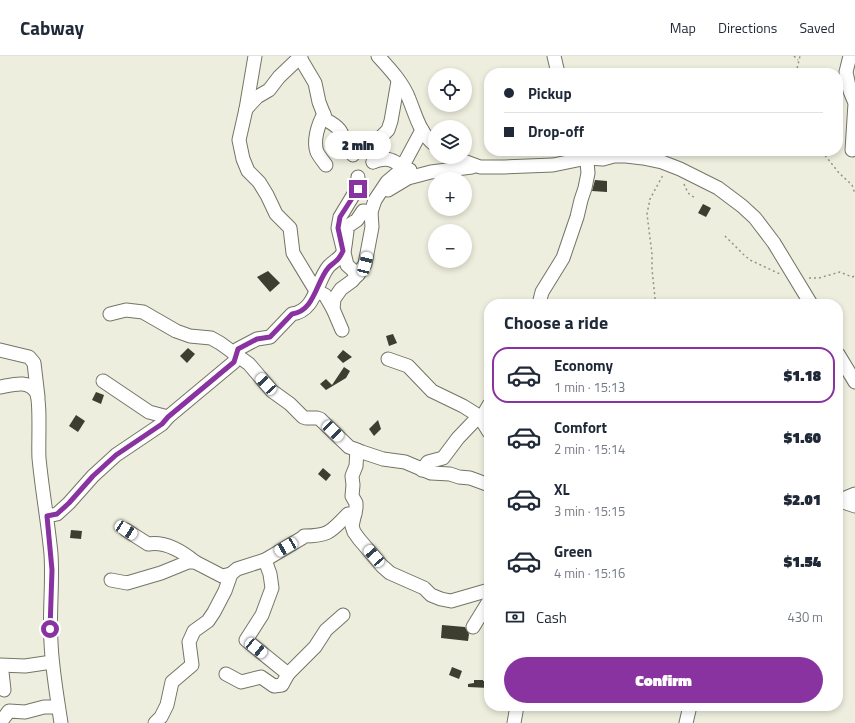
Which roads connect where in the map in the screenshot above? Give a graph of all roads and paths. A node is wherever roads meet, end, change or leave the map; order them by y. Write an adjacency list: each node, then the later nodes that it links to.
1 (255, 56): 12 (street)
2 (300, 56): 12 (street); 13 (street)
3 (378, 56): 11 (street)
4 (554, 56): 9 (street)
5 (794, 56): 8 (path)
6 (800, 56): 8 (path)
7 (850, 56): 16 (street)
8 (798, 60): 10 (path)
9 (557, 68)
10 (797, 68)
11 (398, 81): 14 (street); 29 (street)
12 (246, 109): 40 (street)
13 (324, 114): 17 (street); 27 (street)
14 (422, 130): 15 (street); 29 (street)
15 (428, 139)
16 (852, 150)
17 (353, 155)
18 (583, 156): 30 (street)
19 (586, 156): 41 (street)
20 (590, 156): 21 (street)
21 (614, 156)
22 (614, 156): 23 (street)
23 (626, 156)
24 (626, 156): 28 (street)
25 (826, 156): 33 (path)
26 (472, 164): 30 (street)
27 (326, 165)
28 (671, 165): 39 (street); 42 (path)
29 (403, 167): 31 (street); 34 (street)
30 (480, 167): 31 (street)
31 (421, 174): 34 (street)
32 (358, 177): 36 (street)
33 (855, 194)
34 (373, 206): 36 (street); 37 (street)
35 (725, 236): 39 (path)
36 (343, 251): 37 (street); 40 (street)
37 (358, 275): 44 (street)
38 (855, 276): 39 (path)
39 (796, 280): 43 (street)
40 (316, 291): 44 (street); 48 (street)
41 (540, 299)
42 (655, 299)
43 (808, 299)
44 (334, 309): 46 (street)
45 (110, 314): 48 (street)
46 (342, 330)
47 (0, 350): 54 (street)
48 (236, 355): 56 (street); 59 (street)
49 (388, 359): 57 (street)
50 (843, 362): 52 (street)
51 (103, 381): 56 (street)
52 (855, 382)
53 (0, 387): 54 (street)
54 (38, 397): 67 (street)
55 (484, 412): 57 (street)
56 (168, 417): 67 (street)
57 (480, 417): 58 (street); 60 (street)
58 (484, 424)
59 (357, 450): 60 (street); 66 (street)
60 (422, 470): 61 (street)
61 (484, 483)
62 (855, 494): 63 (street)
63 (843, 499)
64 (843, 502): 65 (street)
65 (855, 506)
66 (355, 514): 69 (street); 70 (street)
67 (47, 516): 79 (street)
68 (126, 530): 72 (street)
69 (354, 532): 70 (street); 75 (street)
70 (325, 534): 71 (street)
71 (265, 560): 73 (street); 83 (street)
72 (195, 562): 73 (street); 74 (street)
73 (231, 574): 90 (street)
74 (111, 580)
75 (484, 591)
76 (484, 609): 78 (street)
77 (343, 615): 83 (street)
78 (473, 627)
79 (52, 662): 80 (street); 85 (street)
80 (0, 665)
81 (0, 670): 84 (street)
82 (226, 674): 83 (street)
83 (288, 674)
84 (4, 690)
85 (58, 707): 88 (street); 89 (street)
86 (516, 711): 91 (street)
87 (689, 711): 92 (street)
88 (0, 723)
89 (61, 723)
90 (155, 723)
91 (514, 723)
92 (686, 723)

